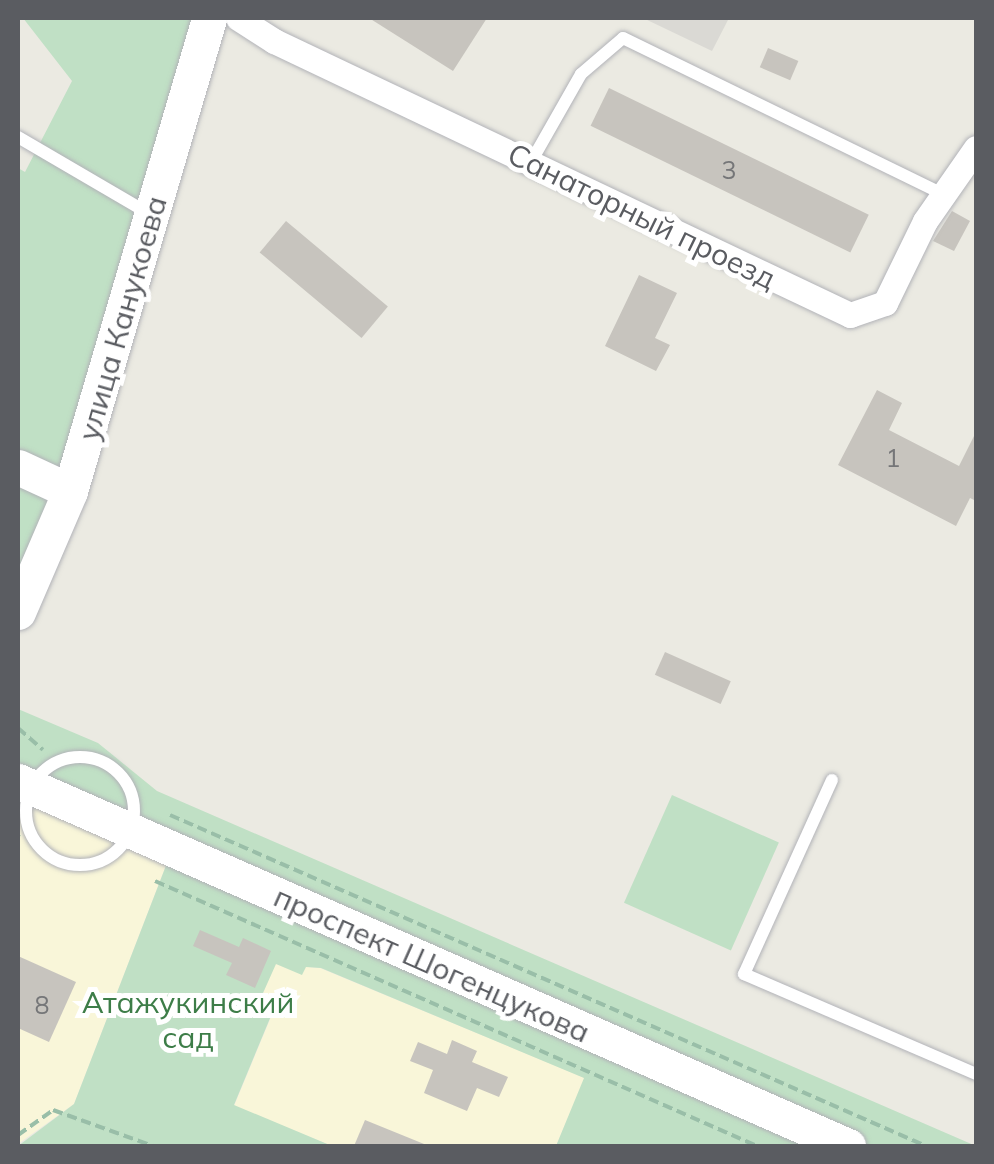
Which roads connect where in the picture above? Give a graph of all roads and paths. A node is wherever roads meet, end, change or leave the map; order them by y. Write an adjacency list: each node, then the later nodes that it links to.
1 (209, 18): 7 (street, улица Канукоева)
2 (238, 18): 5 (street, Санаторный проезд)
3 (18, 138): 7 (lane)
4 (976, 148): 6 (street, Санаторный проезд)
5 (530, 162): 6 (lane); 6 (street, Санаторный проезд)
6 (942, 194)
7 (153, 216): 9 (street, улица Канукоева)
8 (18, 467): 9 (street)
9 (70, 491): 10 (street, улица Канукоева)
10 (18, 612)
11 (18, 728): 12 (path)
12 (43, 750)
13 (832, 780): 17 (lane)
14 (24, 784): 15 (street, проспект Шогенцукова); 15 (lane); 15 (lane)
15 (144, 821): 21 (street, проспект Шогенцукова); 22 (path)
16 (156, 881): 20 (path)
17 (976, 1074)
18 (18, 1136): 19 (path)
19 (153, 1146)
20 (758, 1146)
21 (848, 1146)
22 (926, 1146)

